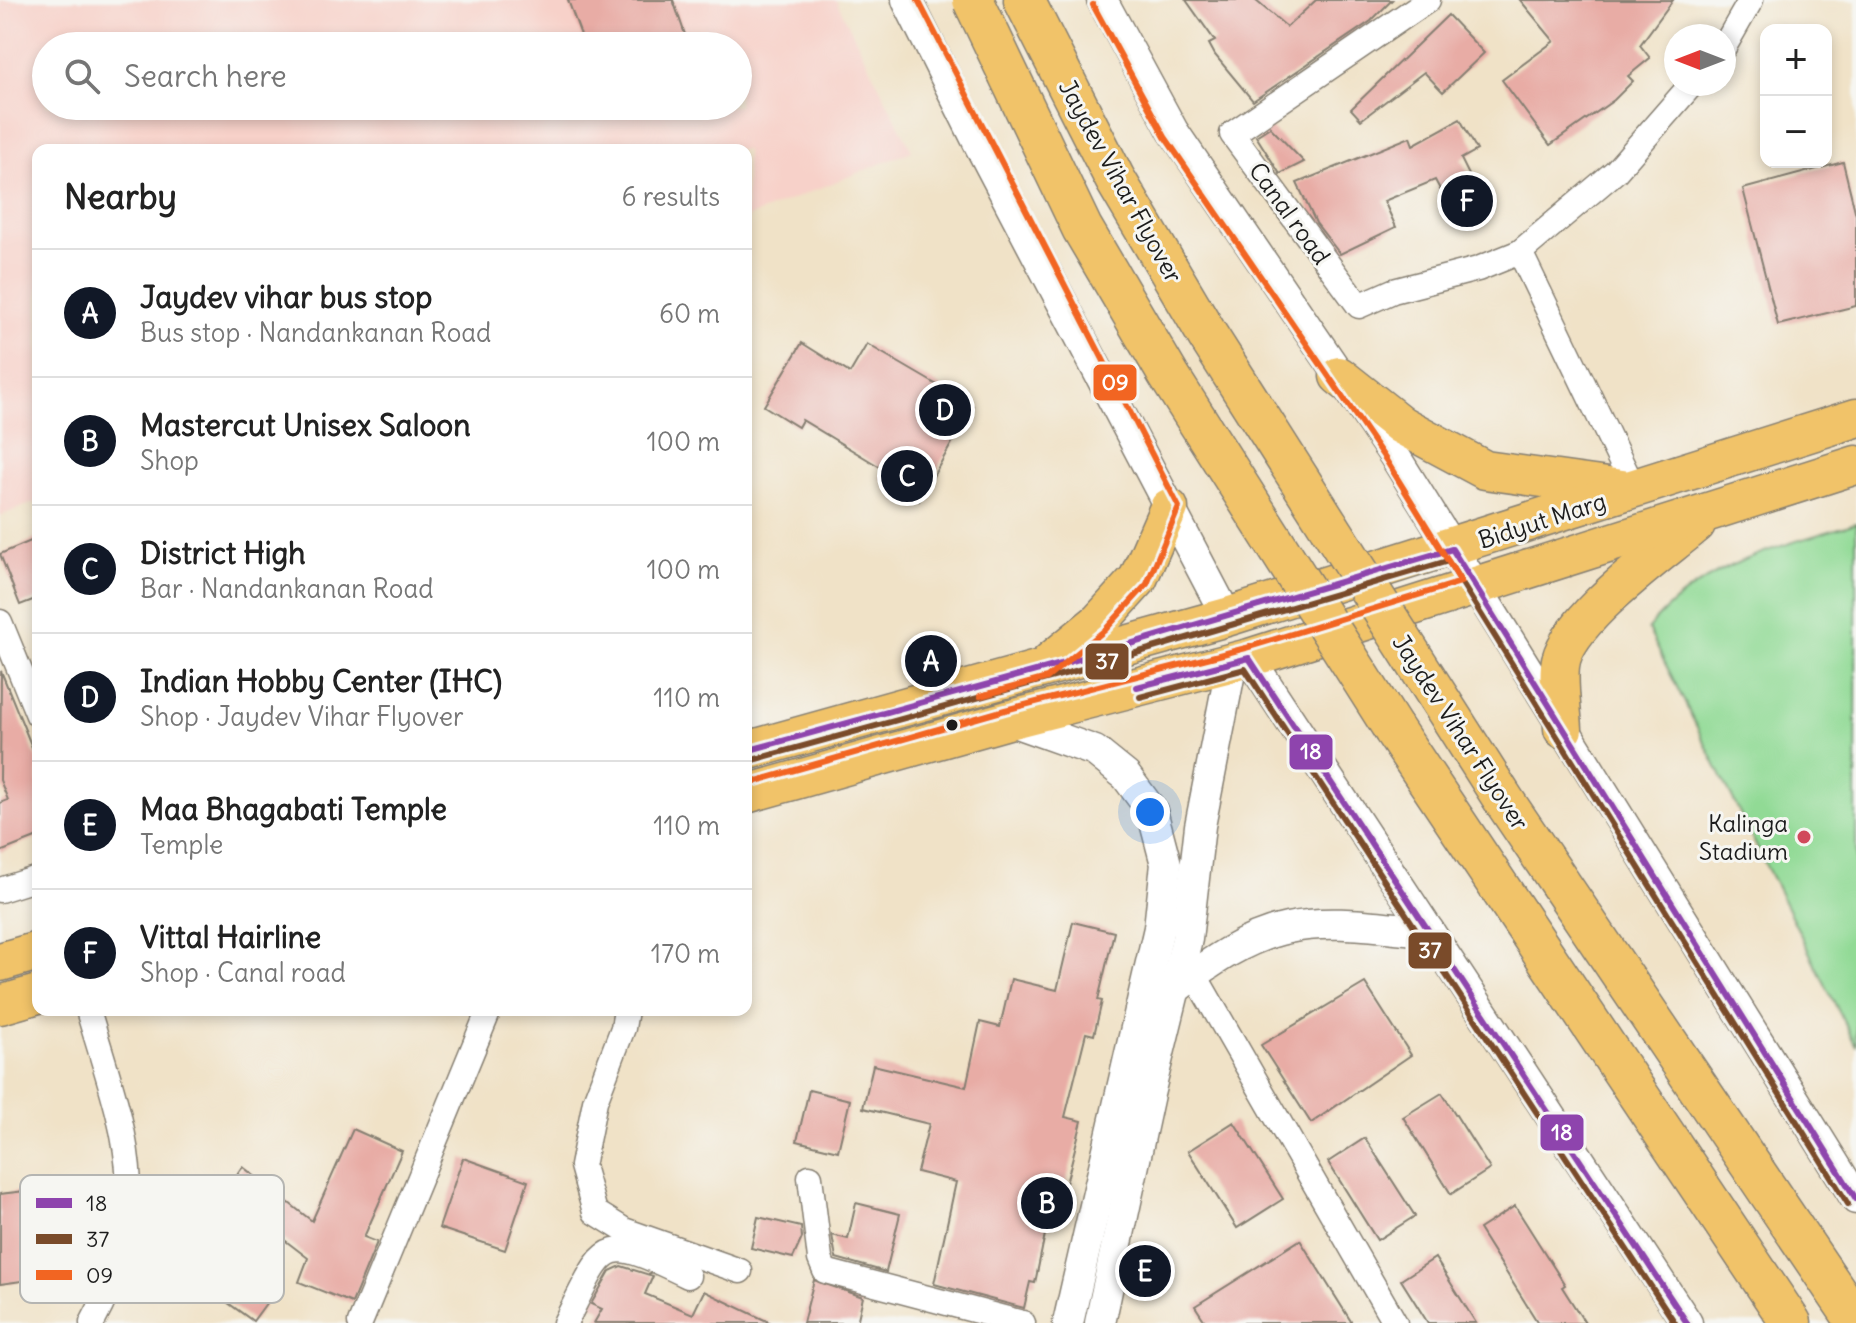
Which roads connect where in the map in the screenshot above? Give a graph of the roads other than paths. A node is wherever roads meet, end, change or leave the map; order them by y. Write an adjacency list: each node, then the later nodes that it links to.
1 (907, 0): 14 (street)
2 (973, 0): 53 (highway, Jaydev Vihar Flyover, bridge)
3 (1024, 0): 44 (highway, Jaydev Vihar Flyover, bridge)
4 (1102, 0): 10 (street)
5 (1428, 0): 9 (street, Canal road)
6 (1751, 0): 7 (street)
7 (1736, 26)
8 (1682, 96): 9 (street)
9 (1520, 252): 13 (street)
10 (1339, 376): 13 (main road); 16 (street)
11 (1856, 418): 13 (main road, Bidyut Marg)
12 (1856, 465): 15 (main road, Bidyut Marg)
13 (1635, 491): 16 (main road, Bidyut Marg)
14 (1169, 508): 18 (street); 21 (main road)
15 (1710, 512): 17 (main road, Bidyut Marg); 24 (main road)
16 (1452, 549): 17 (street); 18 (main road, Bidyut Marg)
17 (1476, 588): 20 (main road, Bidyut Marg); 24 (street)
18 (1227, 617): 21 (main road, Bidyut Marg)
19 (0, 622): 22 (street)
20 (1241, 660): 23 (main road, Bidyut Marg); 29 (street); 32 (street)
21 (1042, 669): 25 (main road, Bidyut Marg)
22 (32, 700)
23 (1008, 720): 26 (main road, Bidyut Marg); 49 (street)
24 (1563, 729): 40 (street)
25 (752, 749)
26 (752, 792)
27 (32, 880): 28 (street)
28 (0, 890)
29 (1429, 931): 32 (street); 52 (street)
30 (32, 953): 31 (main road)
31 (0, 962)
32 (1185, 981): 50 (street); 51 (street)
33 (32, 996): 34 (main road)
34 (0, 1005)
35 (90, 1016): 38 (street)
36 (487, 1016): 46 (street)
37 (625, 1016): 41 (street)
38 (130, 1175)
39 (810, 1177): 48 (street)
40 (1856, 1199)
41 (740, 1271)
42 (688, 1276): 47 (street)
43 (103, 1303): 45 (street)
44 (1856, 1321)
45 (92, 1323)
46 (360, 1323)
47 (565, 1323)
48 (1023, 1323)
49 (1068, 1323)
50 (1100, 1323)
51 (1395, 1323)
52 (1687, 1323)
53 (1791, 1323)

